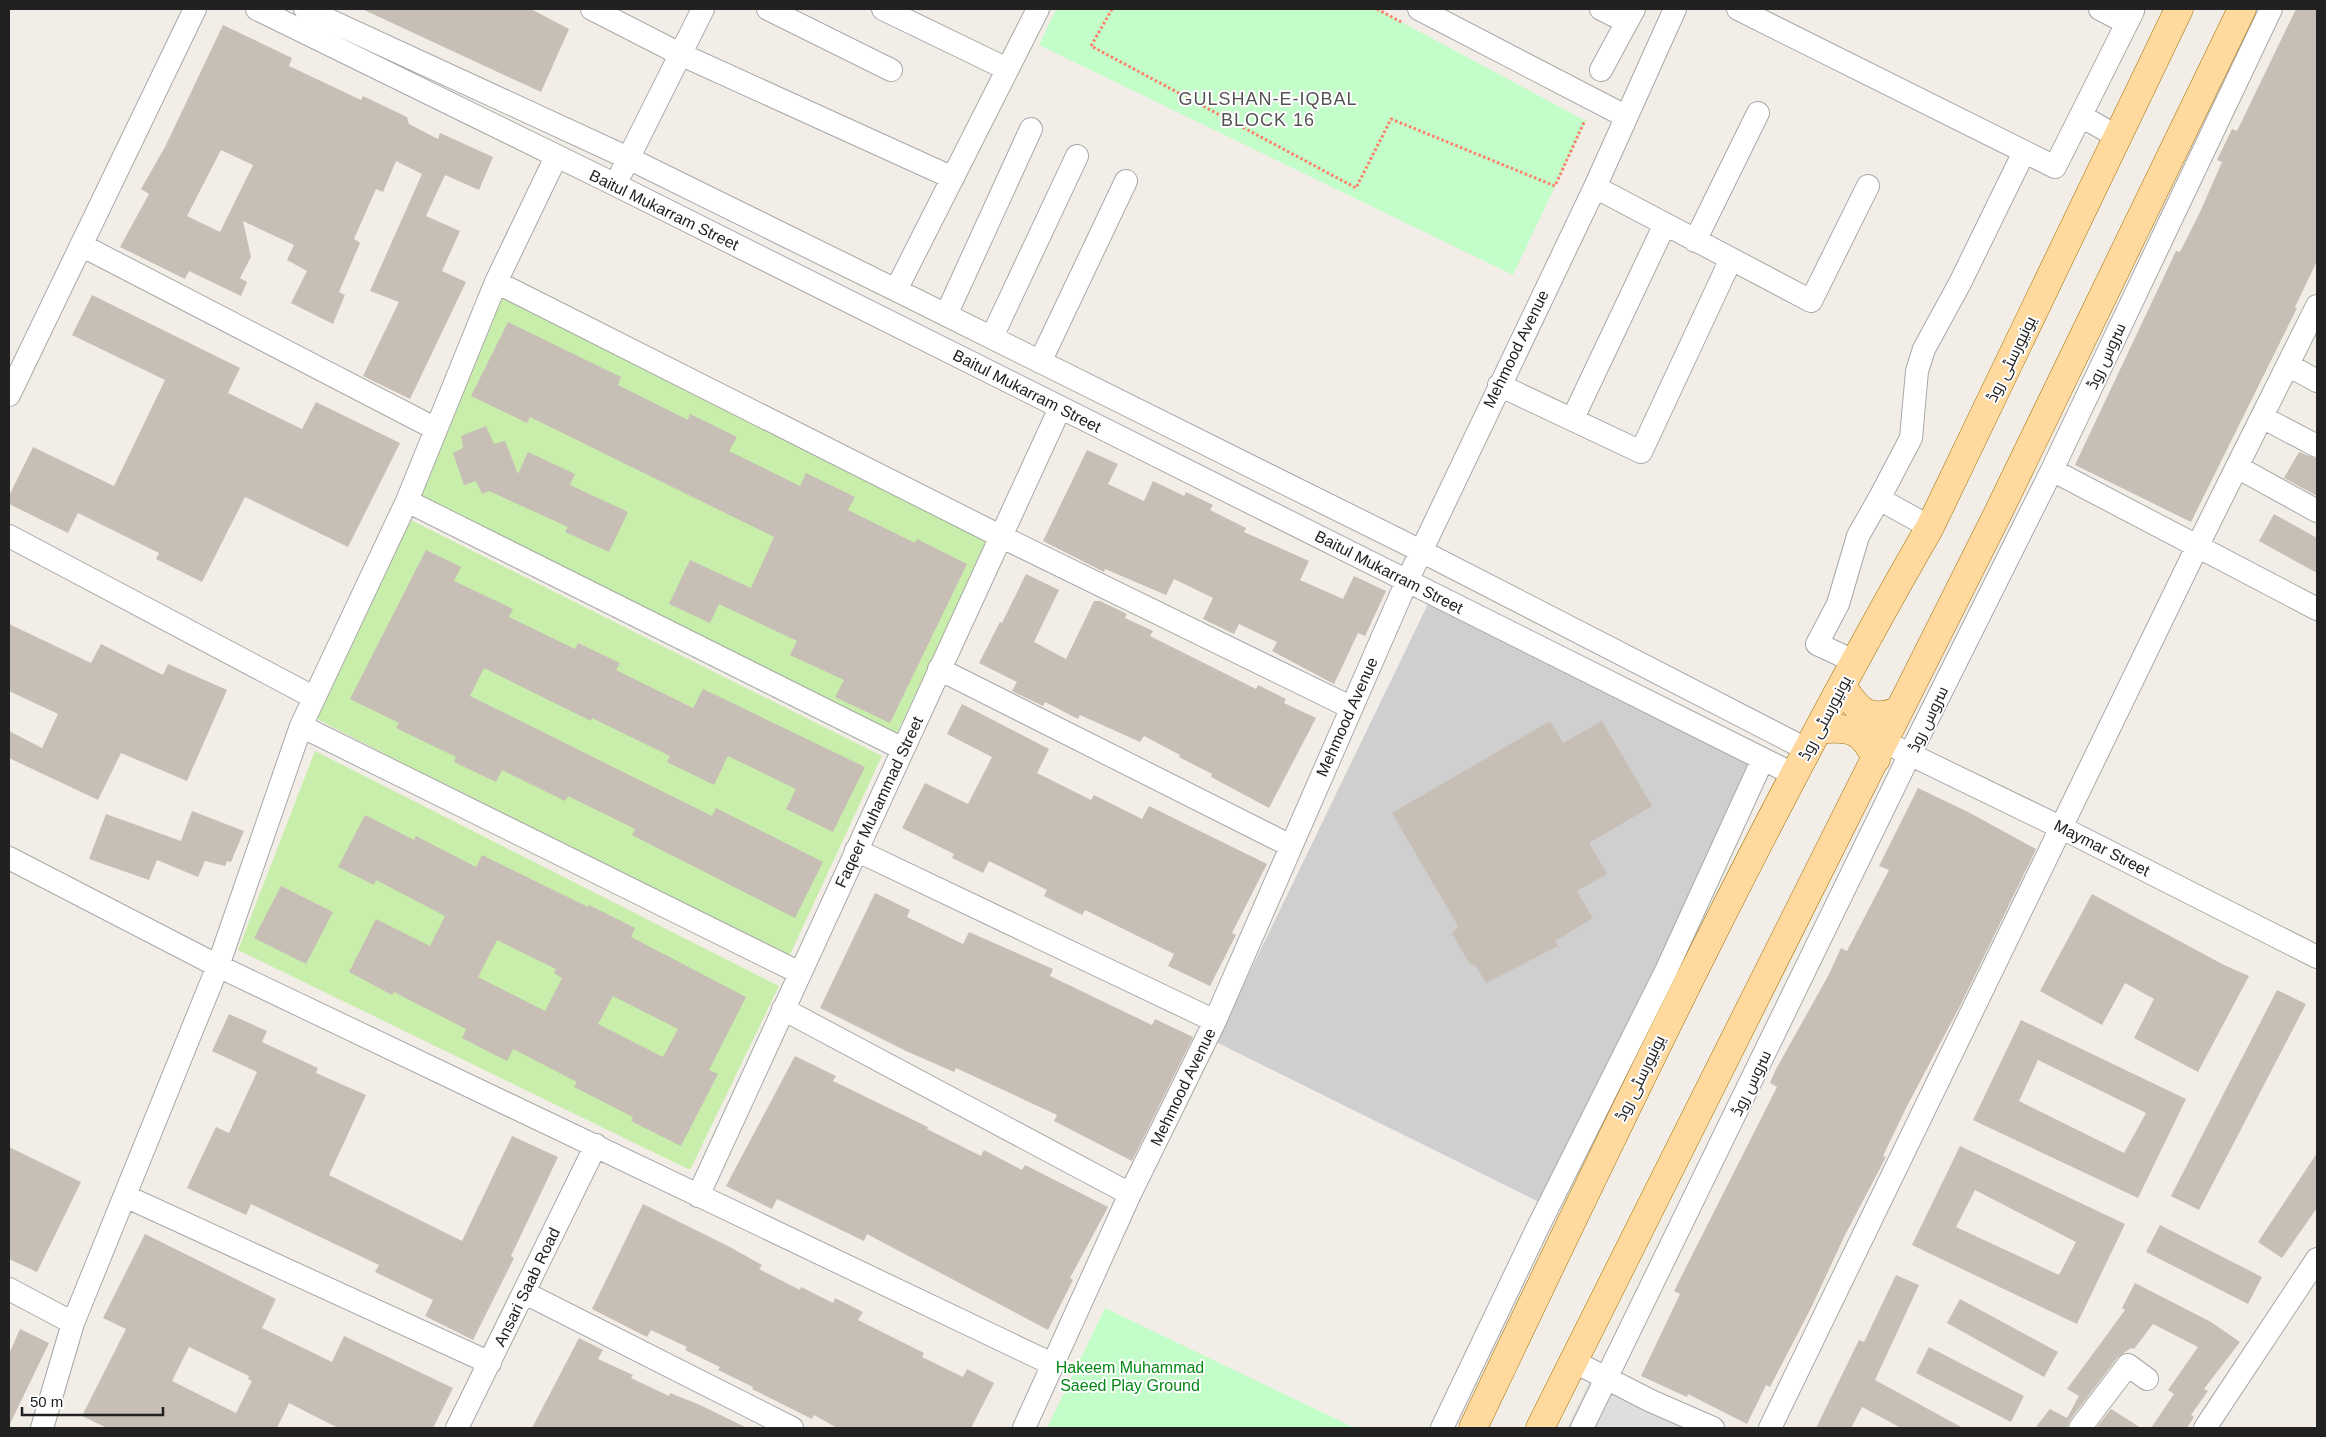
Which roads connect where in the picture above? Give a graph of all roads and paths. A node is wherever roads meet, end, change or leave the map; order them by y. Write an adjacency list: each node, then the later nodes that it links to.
1 (195, 9): 41 (street)
2 (257, 9): 32 (street, Baitul Mukarram Street)
3 (304, 9): 33 (street, Baitul Mukarram Street)
4 (592, 9): 20 (street)
5 (703, 9): 20 (street)
6 (768, 9): 22 (street)
7 (883, 9): 21 (street)
8 (1038, 9): 21 (street)
9 (1112, 9): 27 (path)
10 (1419, 9): 25 (street)
11 (1602, 9): 18 (street)
12 (1675, 9): 25 (street, Mehmood Avenue)
13 (1738, 9): 30 (street)
14 (2100, 9): 19 (street)
15 (2179, 9): 29 (main road, یونیورسٹی روڈ)
16 (2242, 9): 63 (main road)
17 (2271, 9): 59 (street, سروس روڈ)
18 (1631, 15): 23 (street)
19 (2131, 16): 26 (street)
20 (680, 54): 33 (street); 34 (street)
21 (1007, 69): 34 (street)
22 (892, 70)
23 (1601, 70)
24 (1758, 113): 40 (street)
25 (1625, 116): 38 (street, Mehmood Avenue)
26 (2081, 116): 29 (street); 30 (street)
27 (1586, 121)
28 (1031, 129): 46 (street)
29 (2118, 136): 65 (main road, یونیورسٹی روڈ)
30 (2024, 152): 60 (street)
31 (1078, 156): 47 (street)
32 (556, 157): 36 (street, Baitul Mukarram Street); 43 (street)
33 (628, 158): 36 (street); 44 (street, Baitul Mukarram Street)
34 (953, 178): 44 (street)
35 (1126, 182): 48 (street)
36 (616, 185): 53 (street, Baitul Mukarram Street)
37 (1868, 186): 42 (street)
38 (1595, 187): 39 (street); 51 (street, Mehmood Avenue)
39 (1664, 224): 40 (street); 55 (street)
40 (1696, 241): 42 (street)
41 (81, 245): 52 (street); 56 (street)
42 (1730, 259): 55 (street)
43 (496, 282): 56 (street); 67 (street)
44 (896, 290): 46 (street, Baitul Mukarram Street)
45 (2317, 306): 49 (street)
46 (946, 315): 47 (street, Baitul Mukarram Street)
47 (992, 337): 48 (street, Baitul Mukarram Street)
48 (1040, 362): 69 (street, Baitul Mukarram Street)
49 (2288, 365): 50 (street); 54 (street)
50 (2317, 381)
51 (1499, 385): 55 (street); 69 (street, Mehmood Avenue)
52 (9, 392)
53 (1060, 408): 67 (street, Faqeer Muhammad Street); 70 (street, Baitul Mukarram Street)
54 (2262, 417): 57 (street); 58 (street)
55 (1573, 418)
56 (436, 429): 61 (street)
57 (2317, 446)
58 (2237, 467): 62 (street); 68 (street)
59 (2052, 470): 64 (street, سروس روڈ); 68 (street)
60 (1879, 499): 65 (street); 72 (street)
61 (406, 501): 75 (street); 80 (street)
62 (2317, 511)
63 (1998, 513): 64 (street); 77 (main road)
64 (2024, 525): 82 (street, سروس روڈ)
65 (1930, 527): 72 (main road, یونیورسٹی روڈ)
66 (9, 536): 75 (street)
67 (1000, 536): 73 (street, Faqeer Muhammad Street); 76 (street)
68 (2198, 545): 71 (street); 85 (street)
69 (1421, 551): 70 (street, Mehmood Avenue); 79 (street, Baitul Mukarram Street)
70 (1407, 581): 76 (street, Mehmood Avenue); 83 (street, Baitul Mukarram Street)
71 (2317, 609)
72 (1856, 662): 74 (main road, یونیورسٹی روڈ)
73 (939, 669): 80 (street, Faqeer Muhammad Street); 86 (street)
74 (1842, 686): 77 (main road); 79 (main road, یونیورسٹی روڈ)
75 (313, 697): 78 (street)
76 (1350, 708): 86 (street, Mehmood Avenue)
77 (1899, 711): 81 (main road)
78 (301, 726): 90 (street); 91 (street)
79 (1814, 740): 81 (main road); 84 (main road, یونیورسٹی روڈ)
80 (902, 749): 87 (street, Faqeer Muhammad Street)
81 (1880, 750): 82 (street, Maymar Street); 103 (main road)
82 (1910, 754): 85 (street, Maymar Street); 107 (street, سروس روڈ)
83 (1763, 759): 84 (street, Baitul Mukarram Street); 94 (street)
84 (1795, 775): 94 (main road, یونیورسٹی روڈ)
85 (2062, 828): 89 (street, Maymar Street); 117 (street)
86 (1291, 846): 93 (street, Mehmood Avenue)
87 (856, 850): 91 (street, Faqeer Muhammad Street); 93 (street)
88 (9, 858): 90 (street)
89 (2317, 957)
90 (218, 966): 95 (street); 97 (street)
91 (800, 973): 92 (street, Faqeer Muhammad Street)
92 (783, 1009): 96 (street); 98 (street, Faqeer Muhammad Street)
93 (1215, 1021): 96 (street, Mehmood Avenue)
94 (1601, 1130): 112 (street); 113 (main road, یونیورسٹی روڈ)
95 (596, 1145): 98 (street); 101 (street, Ansari Saab Road)
96 (1130, 1194): 105 (street, Mehmood Avenue)
97 (125, 1196): 102 (street); 104 (street)
98 (698, 1196): 105 (street)
99 (2317, 1259): 119 (street)
100 (9, 1290): 102 (street)
101 (525, 1292): 104 (street, Ansari Saab Road); 110 (street)
102 (74, 1323): 108 (street)
103 (1573, 1360): 107 (street); 114 (main road)
104 (490, 1363): 109 (street, Ansari Saab Road)
105 (1052, 1364): 111 (street, Mehmood Avenue)
106 (2147, 1379): 118 (street)
107 (1607, 1380): 115 (street, سروس روڈ); 116 (street)
108 (47, 1427)
109 (457, 1428)
110 (792, 1428)
111 (1024, 1428)
112 (1442, 1428)
113 (1473, 1428)
114 (1540, 1428)
115 (1582, 1428)
116 (1713, 1428)
117 (1770, 1428)
118 (2080, 1428)
119 (2206, 1428)

